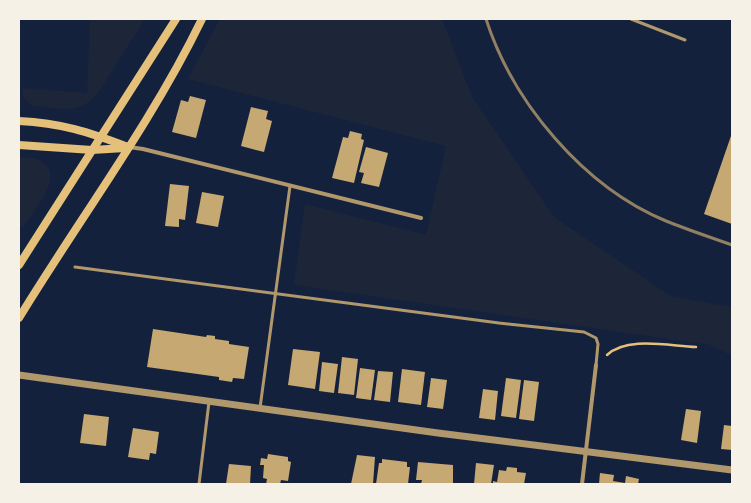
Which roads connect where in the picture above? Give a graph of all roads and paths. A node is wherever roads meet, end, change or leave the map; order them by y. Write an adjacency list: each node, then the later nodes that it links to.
1 (176, 19): 6 (main road)
2 (202, 19): 8 (main road)
3 (631, 19): 4 (lane)
4 (685, 40)
5 (19, 121): 6 (main road)
6 (101, 136): 8 (main road); 9 (main road)
7 (19, 145): 9 (main road)
8 (128, 147): 9 (main road); 10 (street); 15 (main road)
9 (92, 150): 12 (main road)
10 (290, 186): 11 (street); 14 (lane)
11 (421, 218)
12 (19, 265)
13 (76, 267): 14 (lane)
14 (276, 293): 17 (lane); 20 (lane)
15 (19, 318)
16 (696, 347): 17 (path)
17 (596, 365): 21 (street)
18 (19, 375): 19 (street)
19 (210, 401): 20 (street); 23 (lane)
20 (260, 408): 21 (street)
21 (586, 451): 22 (street); 24 (street)
22 (732, 470)
23 (199, 484)
24 (582, 484)

